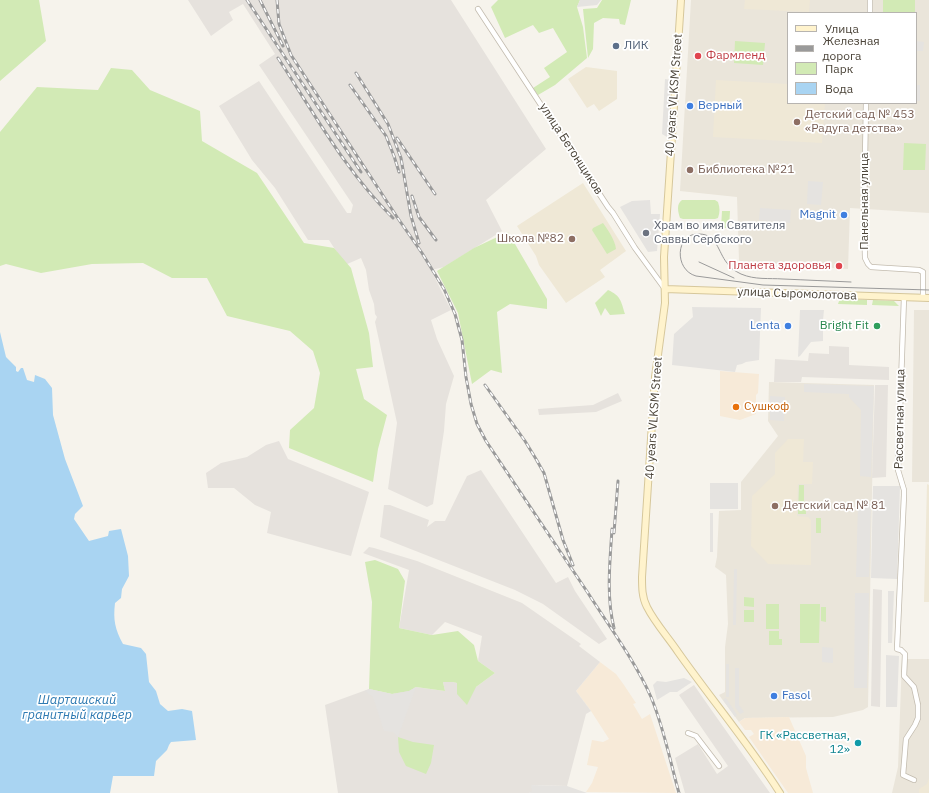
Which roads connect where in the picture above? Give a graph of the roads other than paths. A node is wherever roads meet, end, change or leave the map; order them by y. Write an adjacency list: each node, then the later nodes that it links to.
1 (681, 0): 6 (main road, 40 years VLKSM Street)
2 (870, 0): 4 (street)
3 (478, 9): 6 (street, улица Бетонщиков)
4 (870, 12)
5 (866, 104): 8 (street, Панельная улица)
6 (665, 289): 7 (main road, улица Сыромолотова); 12 (main road, 40 years VLKSM Street)
7 (904, 297): 8 (main road, улица Сыромолотова); 11 (street, Рассветная улица)
8 (926, 298)
9 (688, 733): 10 (street)
10 (719, 766)
11 (914, 780)
12 (780, 793)

